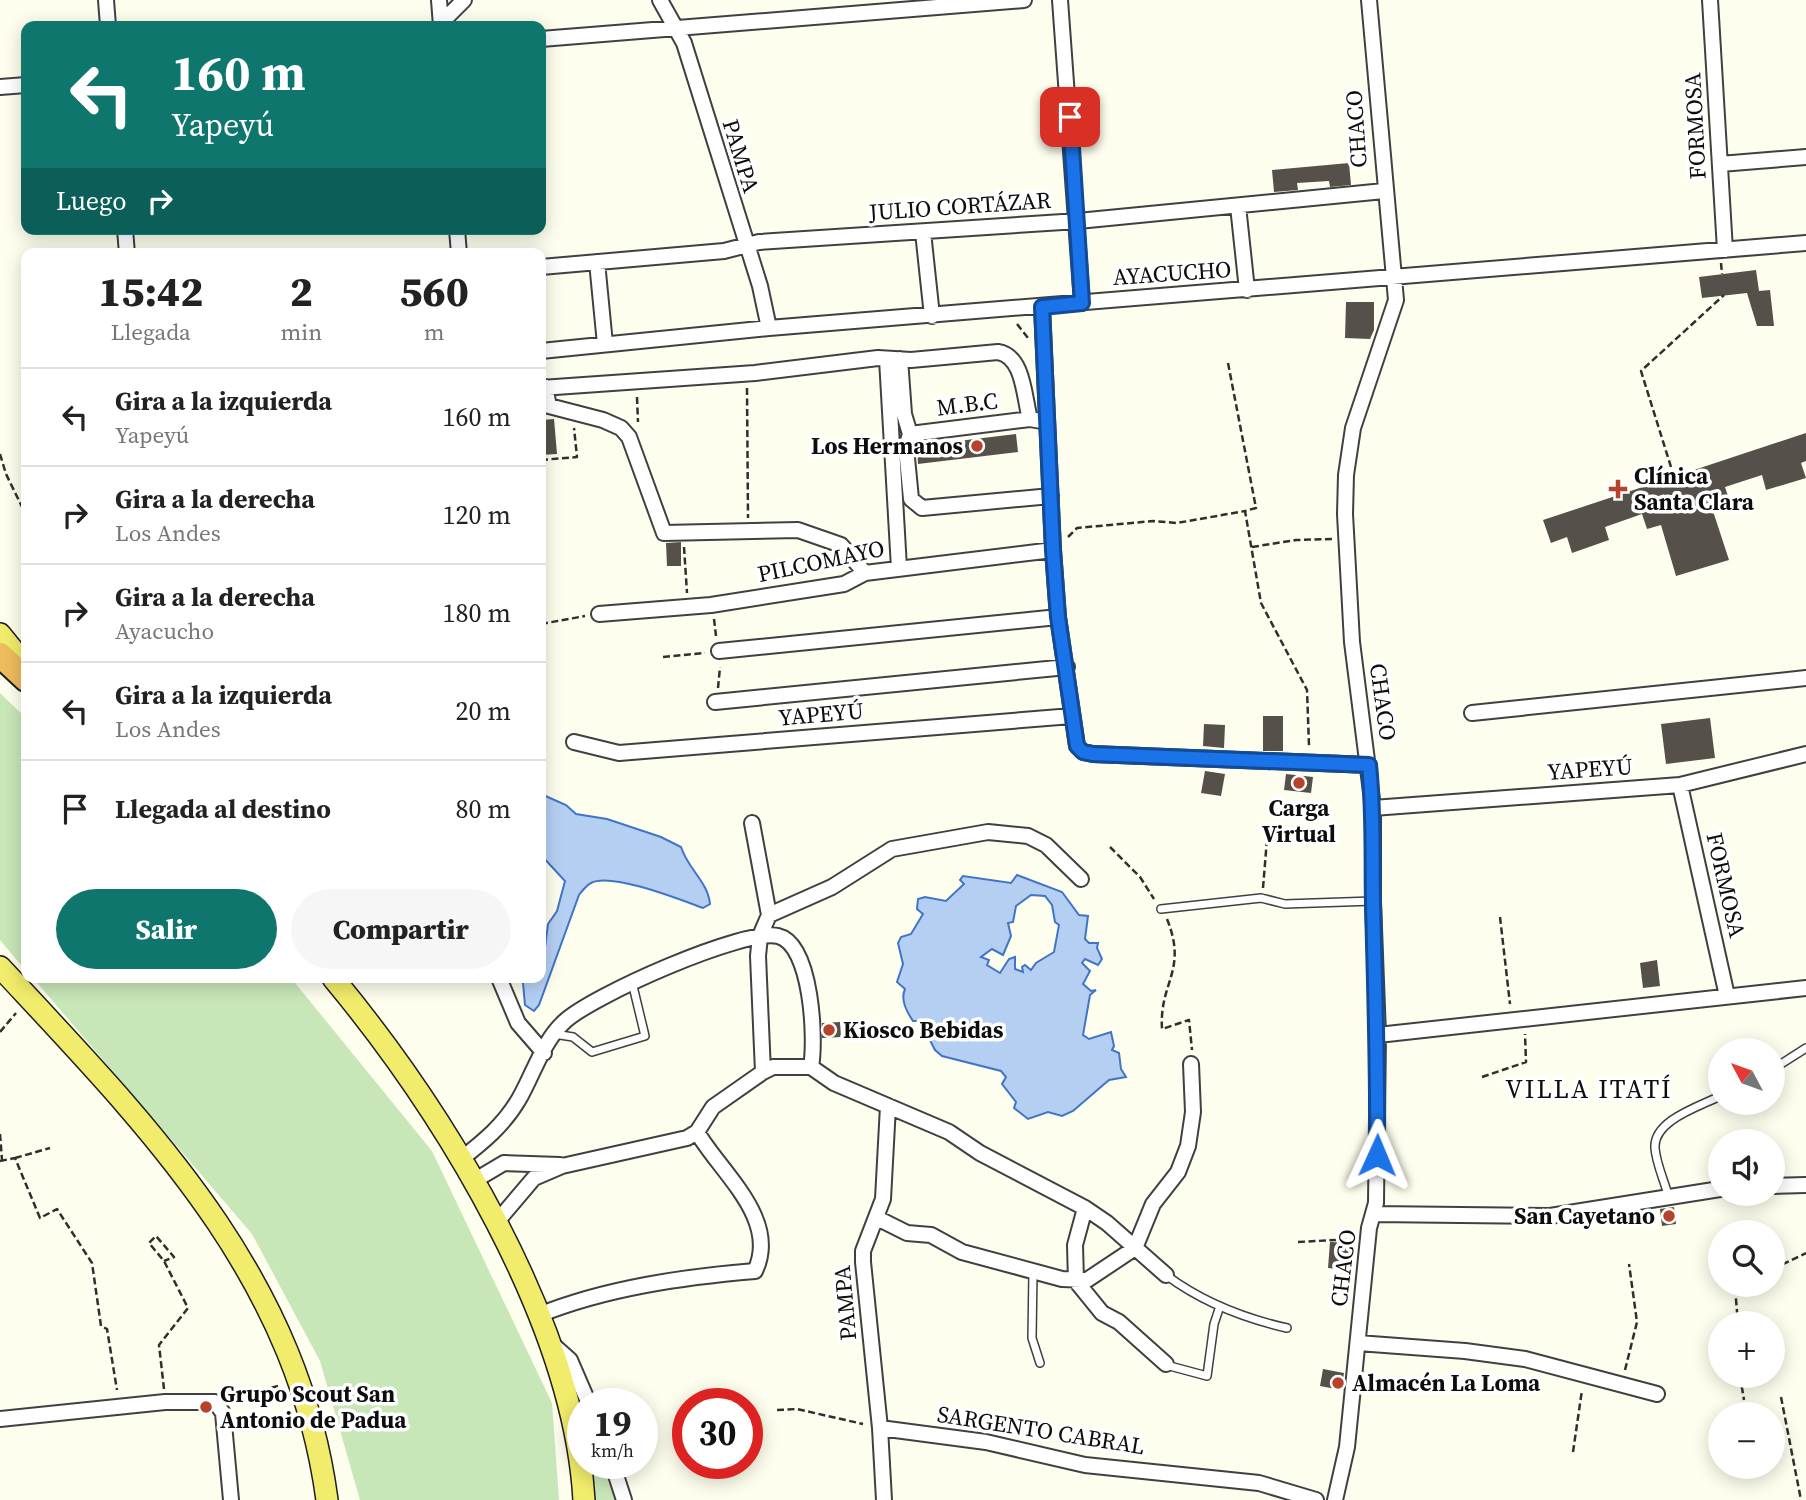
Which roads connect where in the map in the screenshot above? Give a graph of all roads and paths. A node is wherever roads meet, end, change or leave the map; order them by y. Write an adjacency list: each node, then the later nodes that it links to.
1 (106, 0): 9 (street)
2 (439, 0): 10 (street)
3 (464, 0): 11 (street)
4 (660, 0): 12 (street, PAMPA)
5 (1024, 0): 12 (street)
6 (1060, 0): 20 (street)
7 (1369, 0): 18 (street, CHACO)
8 (1710, 0): 17 (street, FORMOSA)
9 (108, 21)
10 (441, 21)
11 (445, 21)
12 (676, 28): 13 (street); 23 (street, PAMPA)
13 (546, 39)
14 (21, 85): 15 (street)
15 (0, 87)
16 (1806, 157): 17 (street)
17 (1720, 164): 24 (street, FORMOSA)
18 (1384, 191): 19 (street, JULIO CORTÁZAR); 27 (street, CHACO)
19 (1238, 206): 20 (street, JULIO CORTÁZAR); 28 (street)
20 (1078, 221): 21 (street, JULIO CORTÁZAR); 30 (street)
21 (923, 232): 23 (street, JULIO CORTÁZAR); 32 (street)
22 (1806, 243): 24 (street, AYACUCHO)
23 (745, 245): 25 (street, JULIO CORTÁZAR); 34 (street, PAMPA)
24 (1725, 250): 27 (street, AYACUCHO)
25 (597, 262): 26 (street, JULIO CORTÁZAR); 36 (street)
26 (546, 267)
27 (1393, 277): 28 (street, AYACUCHO); 57 (street, CHACO)
28 (1247, 290): 30 (street, AYACUCHO)
29 (1724, 295): 51 (path)
30 (1082, 303): 31 (street, AYACUCHO)
31 (1042, 307): 32 (street, AYACUCHO); 46 (street)
32 (932, 316): 34 (street, AYACUCHO)
33 (1015, 322): 35 (path)
34 (769, 328): 36 (street, AYACUCHO)
35 (1028, 338)
36 (605, 344): 37 (street, AYACUCHO)
37 (546, 350)
38 (894, 359): 40 (street); 45 (street); 47 (street); 60 (street)
39 (1228, 363): 54 (path)
40 (747, 373): 41 (street); 55 (path)
41 (636, 383): 42 (street); 48 (path)
42 (546, 388)
43 (546, 402): 44 (street)
44 (573, 414): 48 (street); 50 (path)
45 (1030, 419): 46 (street); 47 (street, M.B.C)
46 (1046, 422): 52 (street)
47 (909, 434): 52 (street)
48 (629, 437): 56 (street)
49 (0, 454): 53 (path)
50 (546, 460)
51 (1671, 467)
52 (1051, 496): 58 (street)
53 (21, 505)
54 (1245, 510): 58 (path); 59 (path)
55 (748, 532): 56 (street); 61 (street)
56 (684, 534): 63 (path)
57 (1347, 539): 59 (path); 81 (street, CHACO)
58 (1053, 546): 60 (street, PILCOMAYO); 65 (street)
59 (1252, 547): 80 (path)
60 (899, 568): 61 (street, PILCOMAYO)
61 (865, 573): 62 (street, PILCOMAYO)
62 (711, 605): 63 (street, PILCOMAYO); 68 (path)
63 (688, 606): 64 (street, PILCOMAYO)
64 (599, 614): 66 (path)
65 (1058, 617): 68 (street); 72 (street)
66 (546, 623)
67 (0, 634): 71 (main road)
68 (719, 652): 70 (path); 75 (path)
69 (0, 655): 73 (highway)
70 (663, 657)
71 (21, 660)
72 (1067, 667): 75 (street); 77 (street)
73 (21, 674)
74 (1806, 678): 76 (street)
75 (715, 702)
76 (1472, 713)
77 (1072, 716): 78 (street, YAPEYÚ); 80 (street)
78 (574, 742)
79 (1806, 754): 82 (street, YAPEYÚ)
80 (1310, 764): 81 (street)
81 (1369, 765): 83 (street, CHACO)
82 (1680, 785): 83 (street, YAPEYÚ); 99 (street, FORMOSA)
83 (1373, 808): 89 (street, CHACO)
84 (752, 823): 91 (street)
85 (1267, 839): 88 (path)
86 (1110, 847): 90 (path)
87 (1082, 879): 91 (street)
88 (1261, 898): 89 (lane); 90 (lane)
89 (1373, 901): 104 (street, CHACO)
90 (1161, 909): 108 (path)
91 (769, 915): 93 (street)
92 (1500, 917): 101 (path)
93 (760, 936): 95 (street); 109 (street); 110 (street)
94 (0, 967): 100 (main road)
95 (632, 982): 103 (street); 103 (lane)
96 (337, 983): 120 (main road)
97 (501, 983): 106 (street)
98 (1806, 988): 99 (street)
99 (1727, 996): 101 (street)
100 (29, 998): 102 (path); 165 (main road)
101 (1518, 1020): 104 (street); 111 (path)
102 (0, 1032)
103 (554, 1034): 106 (street)
104 (1378, 1035): 128 (street, CHACO)
105 (1806, 1048): 107 (lane)
106 (544, 1054): 120 (street)
107 (1785, 1061)
108 (1191, 1064): 133 (street)
109 (811, 1067): 110 (street); 113 (street)
110 (763, 1072): 114 (street)
111 (1482, 1077)
112 (1708, 1102): 126 (lane)
113 (888, 1106): 127 (street); 129 (street, PAMPA)
114 (697, 1132): 121 (street); 142 (street)
115 (0, 1135): 116 (path)
116 (1, 1145): 119 (path)
117 (50, 1148): 118 (path)
118 (15, 1158): 119 (path); 158 (path)
119 (1, 1160)
120 (460, 1160): 122 (main road)
121 (562, 1166): 122 (street); 130 (street)
122 (472, 1182): 130 (main road)
123 (1806, 1185): 124 (street)
124 (1785, 1186)
125 (1708, 1190): 126 (street)
126 (1668, 1195): 128 (street)
127 (1086, 1209): 133 (street); 140 (street)
128 (1374, 1214): 131 (street, CHACO)
129 (877, 1218): 138 (street); 161 (street, PAMPA)
130 (495, 1224): 142 (main road)
131 (1368, 1238): 132 (path); 145 (street, CHACO)
132 (1298, 1242)
133 (1135, 1248): 139 (street); 140 (street)
134 (1806, 1253): 136 (path)
135 (164, 1261): 135 (path); 156 (path)
136 (1785, 1263)
137 (1629, 1264): 149 (path)
138 (1033, 1271): 140 (street); 146 (lane)
139 (1166, 1275): 141 (lane)
140 (1076, 1281): 147 (street)
141 (1220, 1306): 143 (lane); 147 (lane)
142 (539, 1315): 144 (main road)
143 (1287, 1328)
144 (552, 1343): 151 (street); 166 (main road)
145 (1358, 1343): 148 (street); 170 (street, CHACO)
146 (1040, 1363)
147 (1166, 1364)
148 (1584, 1372): 149 (street); 162 (path)
149 (1622, 1383): 153 (street)
150 (281, 1385): 157 (path)
151 (582, 1388)
152 (1742, 1388): 155 (path)
153 (1657, 1394)
154 (1781, 1397): 171 (path)
155 (1744, 1400)
156 (165, 1402): 157 (street); 158 (street)
157 (219, 1406): 164 (street)
158 (119, 1407): 160 (street)
159 (777, 1410): 161 (path)
160 (0, 1419)
161 (880, 1428): 168 (street, PAMPA); 169 (street, SARGENTO CABRAL)
162 (1573, 1452)
163 (617, 1479): 167 (street)
164 (231, 1500)
165 (327, 1500)
166 (584, 1500)
167 (624, 1500)
168 (884, 1500)
169 (1316, 1500)
170 (1335, 1500)
171 (1801, 1500)

